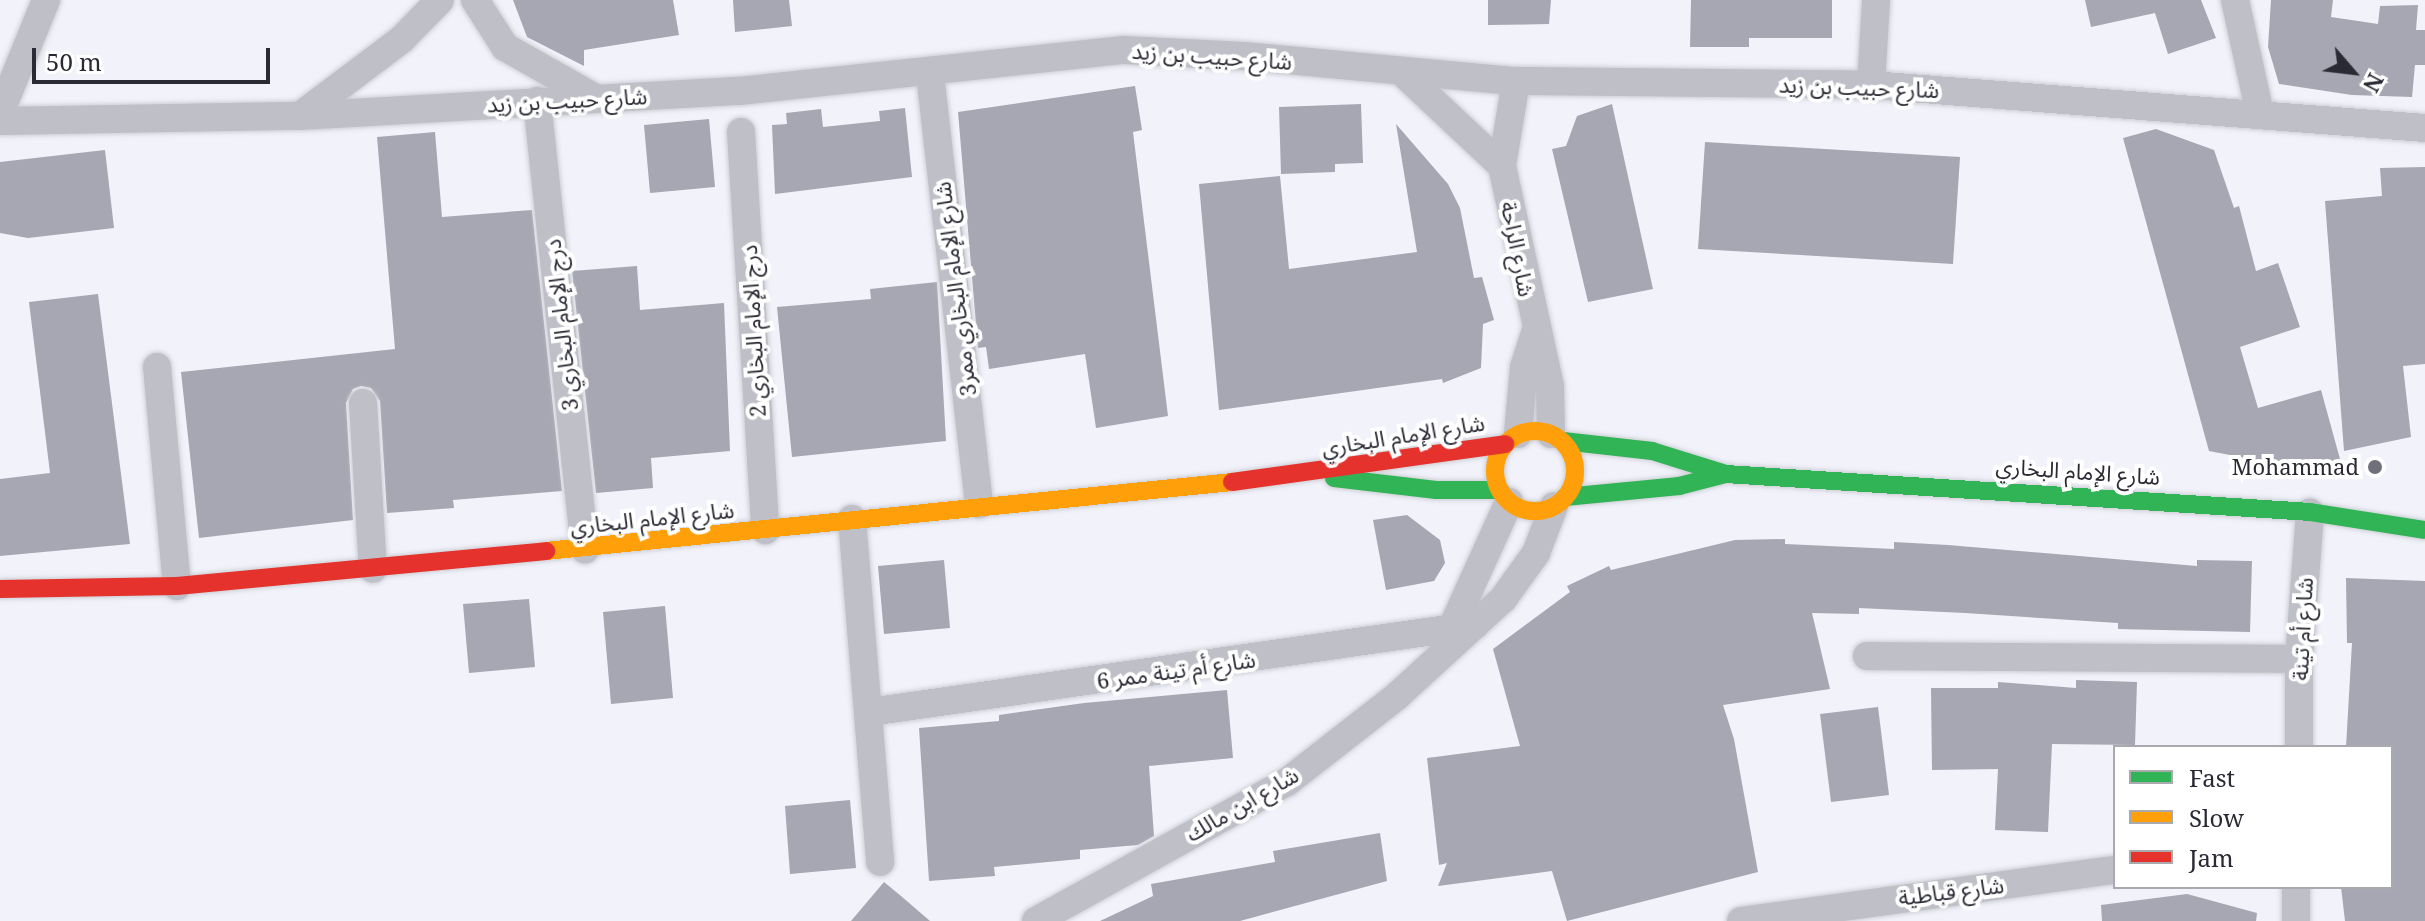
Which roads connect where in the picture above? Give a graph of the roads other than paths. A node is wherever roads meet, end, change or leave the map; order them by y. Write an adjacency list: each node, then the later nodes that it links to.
1 (46, 0): 12 (street)
2 (440, 0): 14 (street)
3 (475, 0): 10 (street)
4 (1876, 0): 9 (street)
5 (2235, 0): 13 (street)
6 (1403, 73): 7 (street, شارع حبيب بن زيد); 8 (street, شارع حبيب بن زيد); 18 (street)
7 (930, 74): 10 (street, شارع حبيب بن زيد); 28 (street, شارع الإمام البخاري ممر3)
8 (1516, 81): 9 (street, شارع حبيب بن زيد); 18 (street, شارع الراحة)
9 (1871, 85): 13 (street, شارع حبيب بن زيد)
10 (596, 98): 11 (street, شارع حبيب بن زيد)
11 (537, 101): 14 (street, شارع حبيب بن زيد); 33 (street, درج الإمام البخاري 3)
12 (0, 113)
13 (2260, 114): 16 (street, شارع حبيب بن زيد)
14 (300, 116): 15 (street, شارع حبيب بن زيد)
15 (0, 121)
16 (2425, 128)
17 (741, 132): 31 (street, درج الإمام البخاري 2)
18 (1502, 166): 19 (street, شارع الراحة)
19 (1535, 333): 22 (street, شارع الراحة); 23 (street, شارع الراحة)
20 (157, 367): 35 (street)
21 (363, 403): 34 (street)
22 (1557, 437): 23 (street); 25 (street, شارع الإمام البخاري); 27 (street)
23 (1511, 439): 24 (street, شارع الإمام البخاري); 26 (street)
24 (1308, 474): 26 (street, شارع الإمام البخاري); 28 (street, شارع الإمام البخاري)
25 (1726, 474): 27 (street, شارع الإمام البخاري); 29 (street, شارع الإمام البخاري)
26 (1504, 496): 27 (street); 38 (street, شارع ابن مالك)
27 (1559, 502): 37 (street, شارع ابن مالك)
28 (979, 504): 30 (street, شارع الإمام البخاري)
29 (2310, 512): 32 (street, شارع الإمام البخاري); 40 (street, شارع أم تينة)
30 (852, 519): 31 (street, شارع الإمام البخاري); 42 (street)
31 (765, 530): 33 (street, شارع الإمام البخاري)
32 (2425, 530)
33 (585, 549): 34 (street, شارع الإمام البخاري)
34 (373, 569): 35 (street, شارع الإمام البخاري)
35 (177, 586): 36 (street, شارع الإمام البخاري)
36 (0, 589)
37 (1480, 624): 38 (street, شارع أم تينة ممر 6); 41 (street, شارع ابن مالك)
38 (1452, 632): 41 (street, شارع ابن مالك); 42 (street, شارع أم تينة ممر 6)
39 (1867, 656): 40 (street)
40 (2299, 659): 43 (street, شارع أم تينة)
41 (1432, 664): 48 (street, شارع ابن مالك)
42 (870, 712): 44 (street)
43 (2299, 745)
44 (880, 862)
45 (2113, 870): 47 (street, شارع قباطية)
46 (2296, 889): 50 (street)
47 (1786, 916): 49 (street, شارع قباطية)
48 (1036, 921)
49 (1741, 921)
50 (2296, 921)

